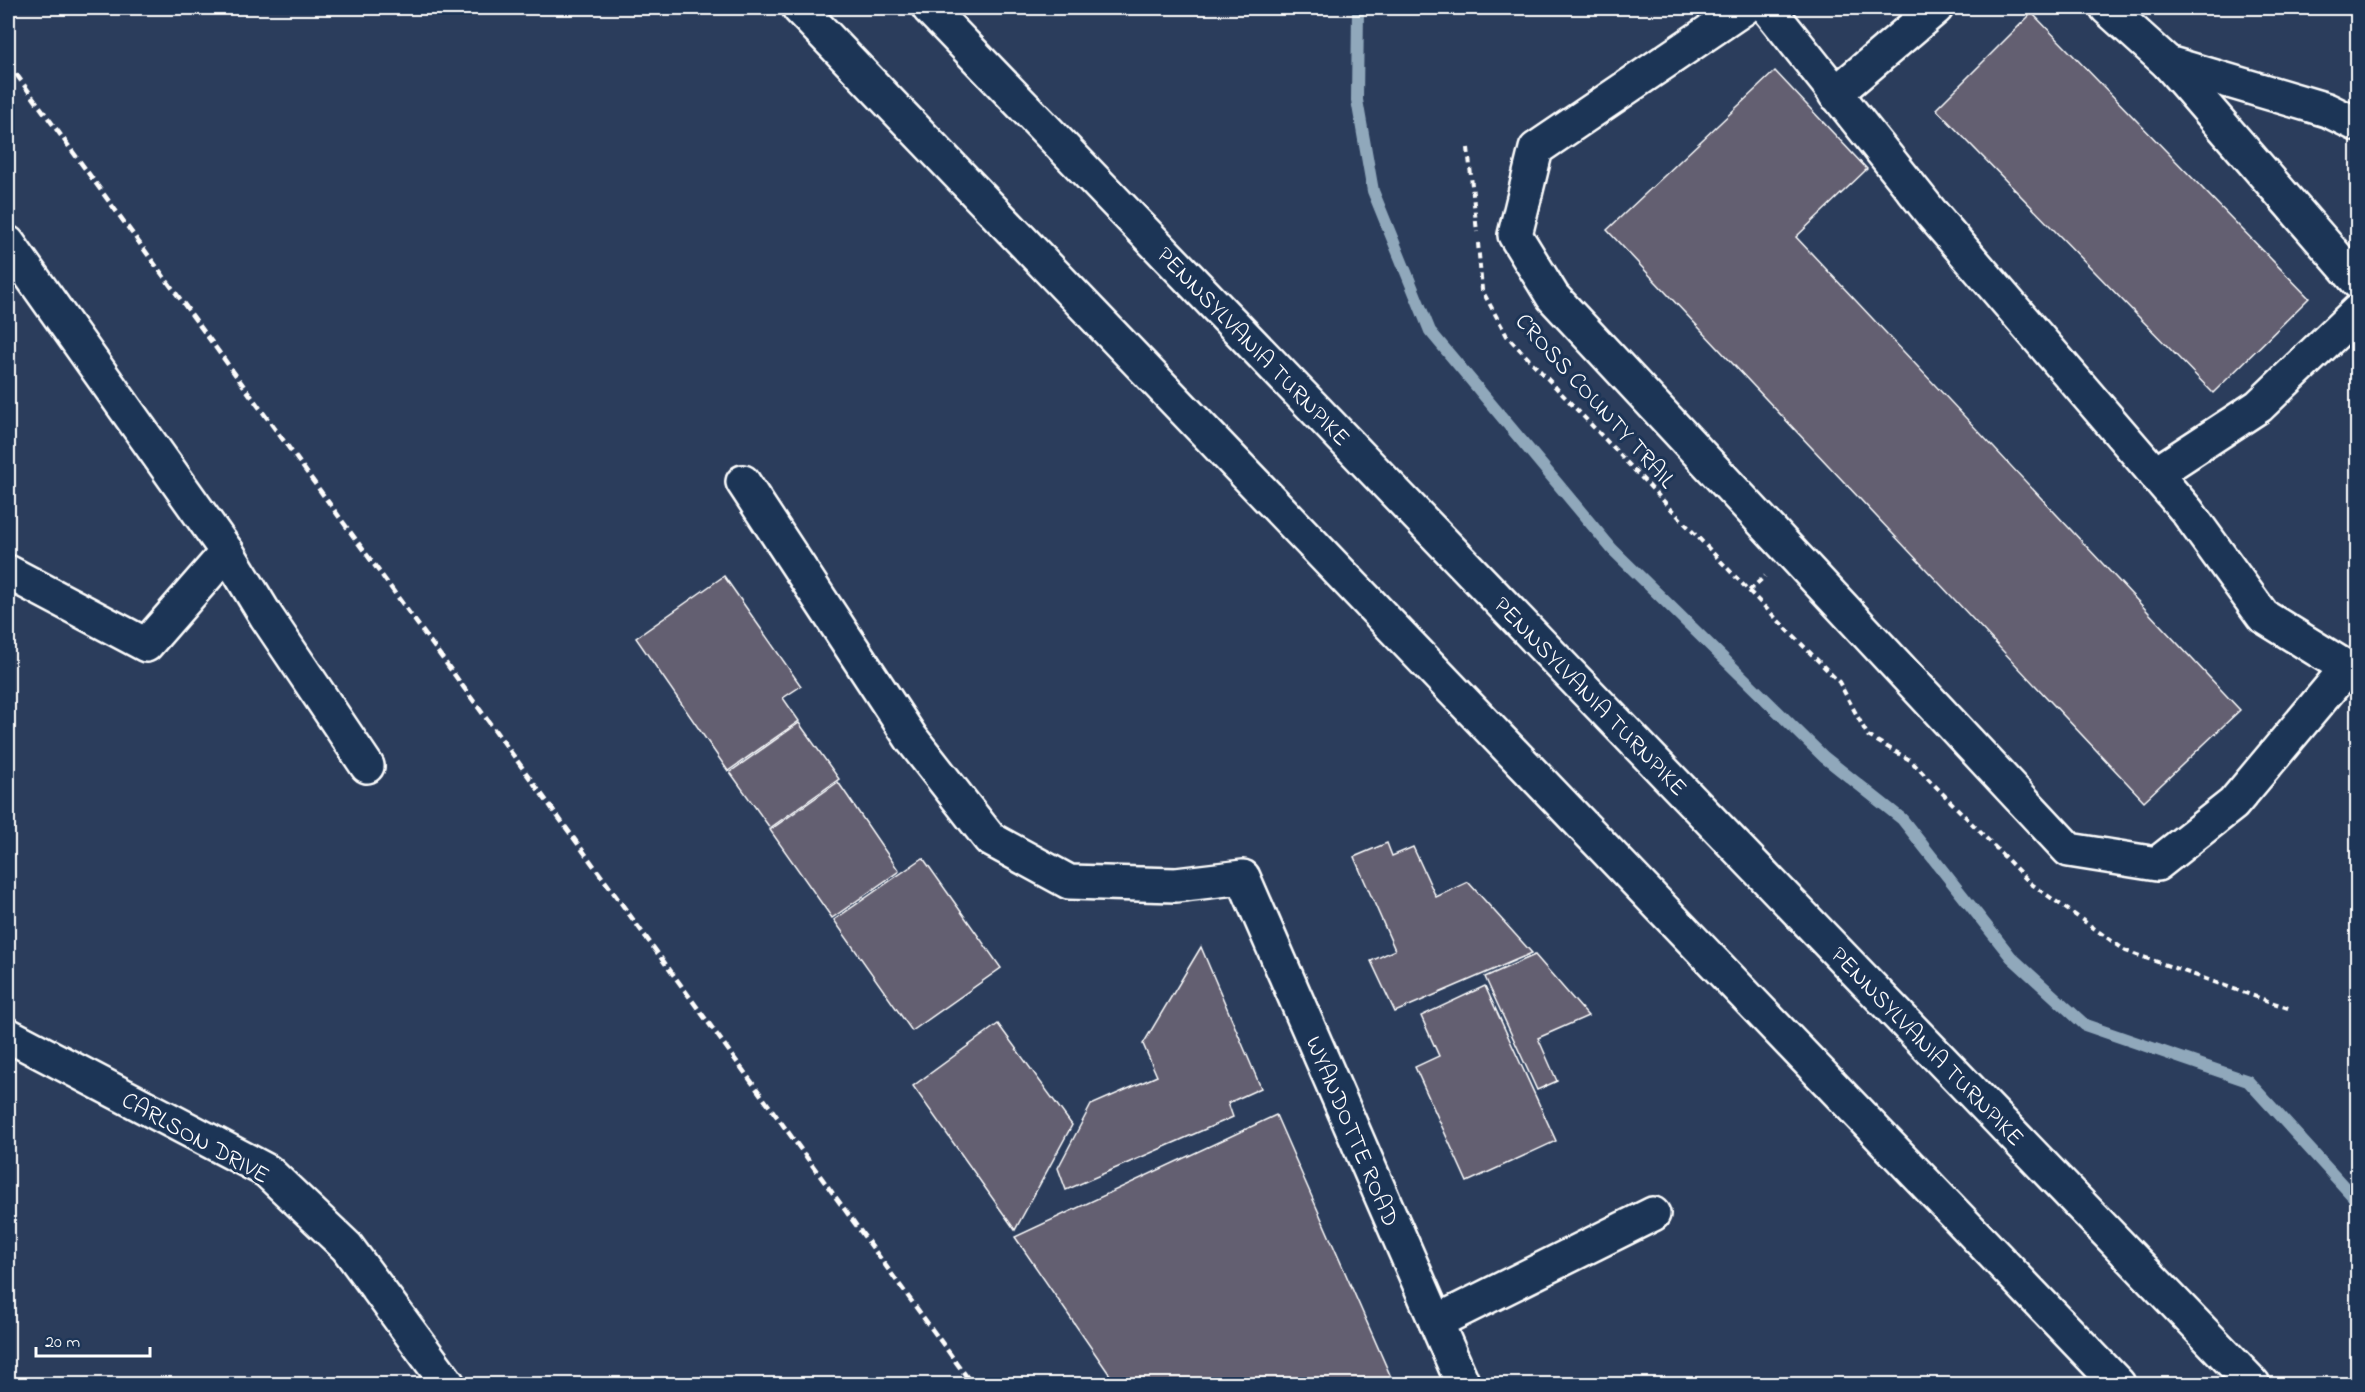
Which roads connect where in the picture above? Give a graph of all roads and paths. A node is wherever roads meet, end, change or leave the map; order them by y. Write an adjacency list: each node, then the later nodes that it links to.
1 (799, 8): 26 (main road)
2 (929, 8): 27 (main road, PENNSYLVANIA TURNPIKE)
3 (1744, 8): 16 (main road)
4 (1767, 8): 8 (main road)
5 (1936, 8): 8 (main road)
6 (2112, 8): 7 (main road)
7 (2168, 63): 9 (main road); 12 (main road)
8 (1835, 94): 14 (main road)
9 (2358, 125)
10 (1468, 148): 16 (path, CROSS COUNTY TRAIL)
11 (8, 243): 17 (main road)
12 (2358, 282)
13 (2358, 311): 14 (main road)
14 (2155, 474): 19 (main road)
15 (743, 482): 23 (main road, WYANDOTTE ROAD)
16 (1791, 551): 19 (main road)
17 (227, 552): 18 (main road); 20 (main road)
18 (8, 572)
19 (2353, 667)
20 (367, 766)
21 (8, 1035): 24 (main road, CARLSON DRIVE)
22 (1653, 1214): 23 (main road)
23 (1436, 1322): 25 (main road, WYANDOTTE ROAD)
24 (448, 1384)
25 (1463, 1384)
26 (2118, 1384)
27 (2253, 1384)

